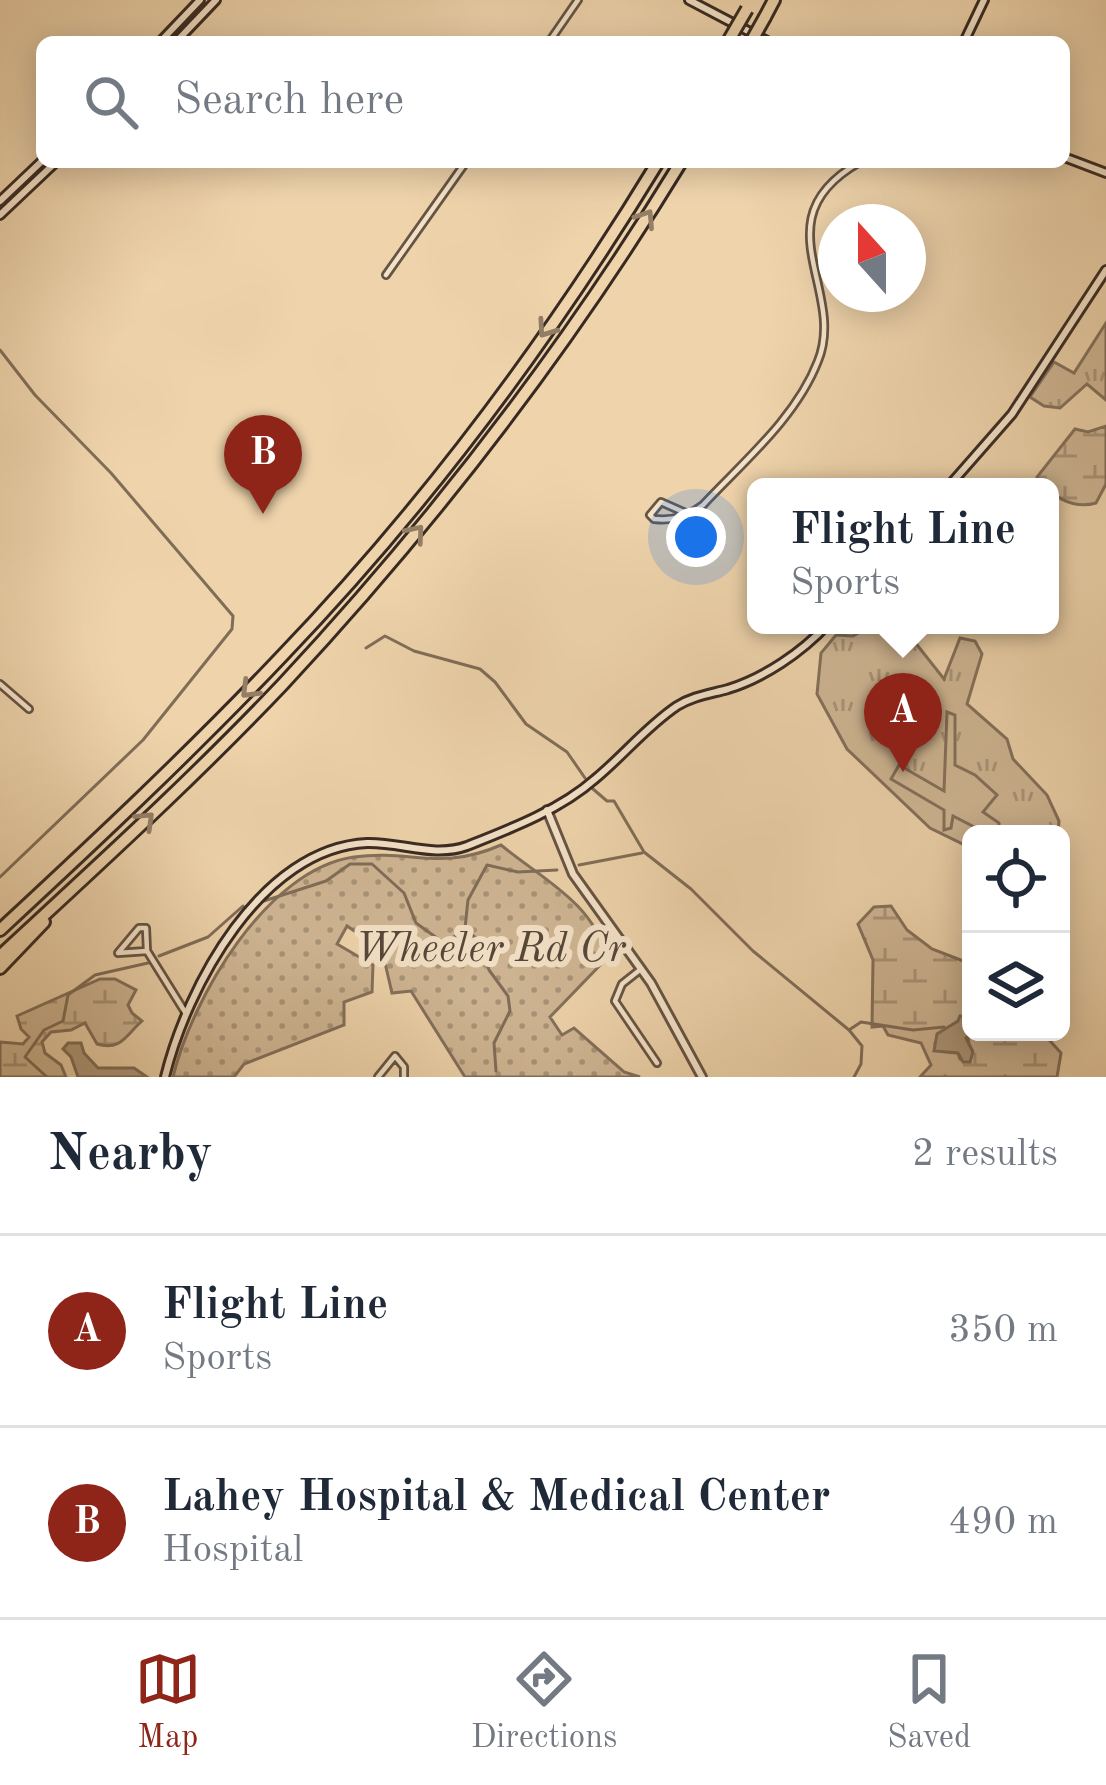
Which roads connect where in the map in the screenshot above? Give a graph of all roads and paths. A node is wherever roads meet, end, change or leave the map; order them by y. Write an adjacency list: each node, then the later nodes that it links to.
1 (200, 0): 8 (main road)
2 (216, 0): 9 (main road)
3 (578, 0): 10 (street)
4 (688, 0): 13 (main road)
5 (774, 0): 12 (highway, bridge)
6 (984, 0): 14 (main road)
7 (749, 4): 11 (highway, bridge)
8 (166, 36)
9 (182, 36)
10 (553, 36)
11 (732, 36)
12 (755, 36)
13 (757, 36)
14 (967, 36)
15 (1070, 159): 22 (main road)
16 (36, 167): 23 (main road)
17 (50, 168): 24 (main road)
18 (462, 168): 26 (street)
19 (654, 168): 33 (highway, one-way to 33)
20 (677, 168): 34 (highway, one-way to 20)
21 (852, 168): 28 (street)
22 (1106, 172)
23 (0, 201)
24 (0, 215)
25 (1106, 269): 27 (main road)
26 (386, 275)
27 (956, 478)
28 (688, 514): 28 (street)
29 (816, 634): 32 (main road)
30 (0, 684): 31 (street)
31 (29, 709)
32 (548, 810): 40 (main road); 41 (main road)
33 (34, 898): 35 (highway); 36 (highway)
34 (60, 900): 38 (highway); 39 (highway)
35 (0, 918)
36 (0, 930)
37 (147, 951): 37 (street); 41 (street)
38 (0, 956)
39 (0, 968)
40 (641, 969): 42 (street); 46 (main road)
41 (185, 1012): 43 (main road)
42 (657, 1064)
43 (165, 1077)
44 (378, 1077): 45 (street)
45 (404, 1077)
46 (702, 1077)

